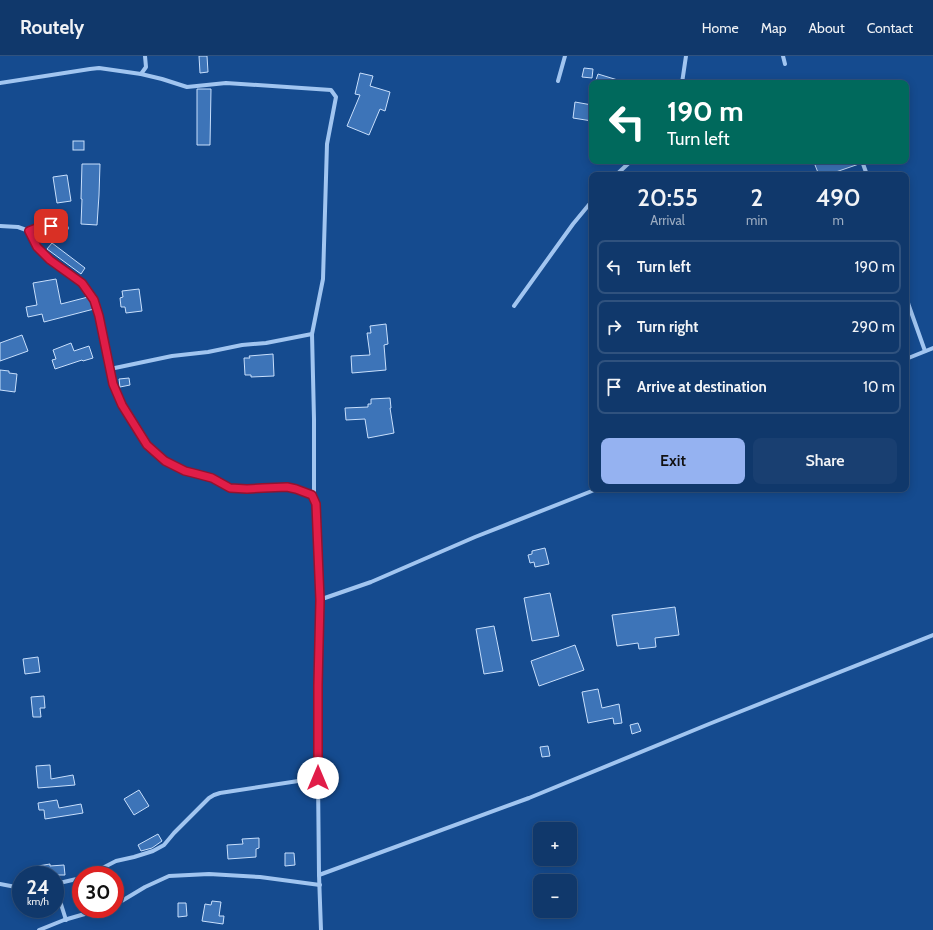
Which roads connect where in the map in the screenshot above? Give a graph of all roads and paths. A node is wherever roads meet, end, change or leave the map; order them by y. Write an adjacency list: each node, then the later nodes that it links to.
1 (145, 56): 6 (street)
2 (565, 56): 8 (street)
3 (686, 56): 7 (street)
4 (783, 56): 5 (street)
5 (785, 64)
6 (141, 74): 9 (street); 18 (street)
7 (682, 80)
8 (558, 81)
9 (0, 83)
10 (628, 164): 11 (street)
11 (619, 172)
12 (589, 204): 16 (street)
13 (0, 226): 15 (street)
14 (67, 228): 15 (street)
15 (29, 231): 22 (street)
16 (514, 306)
17 (909, 309): 20 (street)
18 (312, 334): 22 (street); 24 (street)
19 (933, 348): 20 (street)
20 (925, 351): 21 (street)
21 (909, 358)
22 (110, 369): 24 (street)
23 (589, 492): 25 (street)
24 (314, 498): 25 (street)
25 (320, 600): 27 (street)
26 (933, 635): 29 (street)
27 (318, 778): 28 (street); 29 (street)
28 (106, 866)
29 (319, 874): 31 (street)
30 (0, 884): 32 (street)
31 (320, 885): 33 (street); 38 (street)
32 (12, 886)
33 (124, 900)
34 (64, 914): 36 (street)
35 (73, 918): 36 (street)
36 (66, 920): 37 (street)
37 (39, 930)
38 (321, 930)

